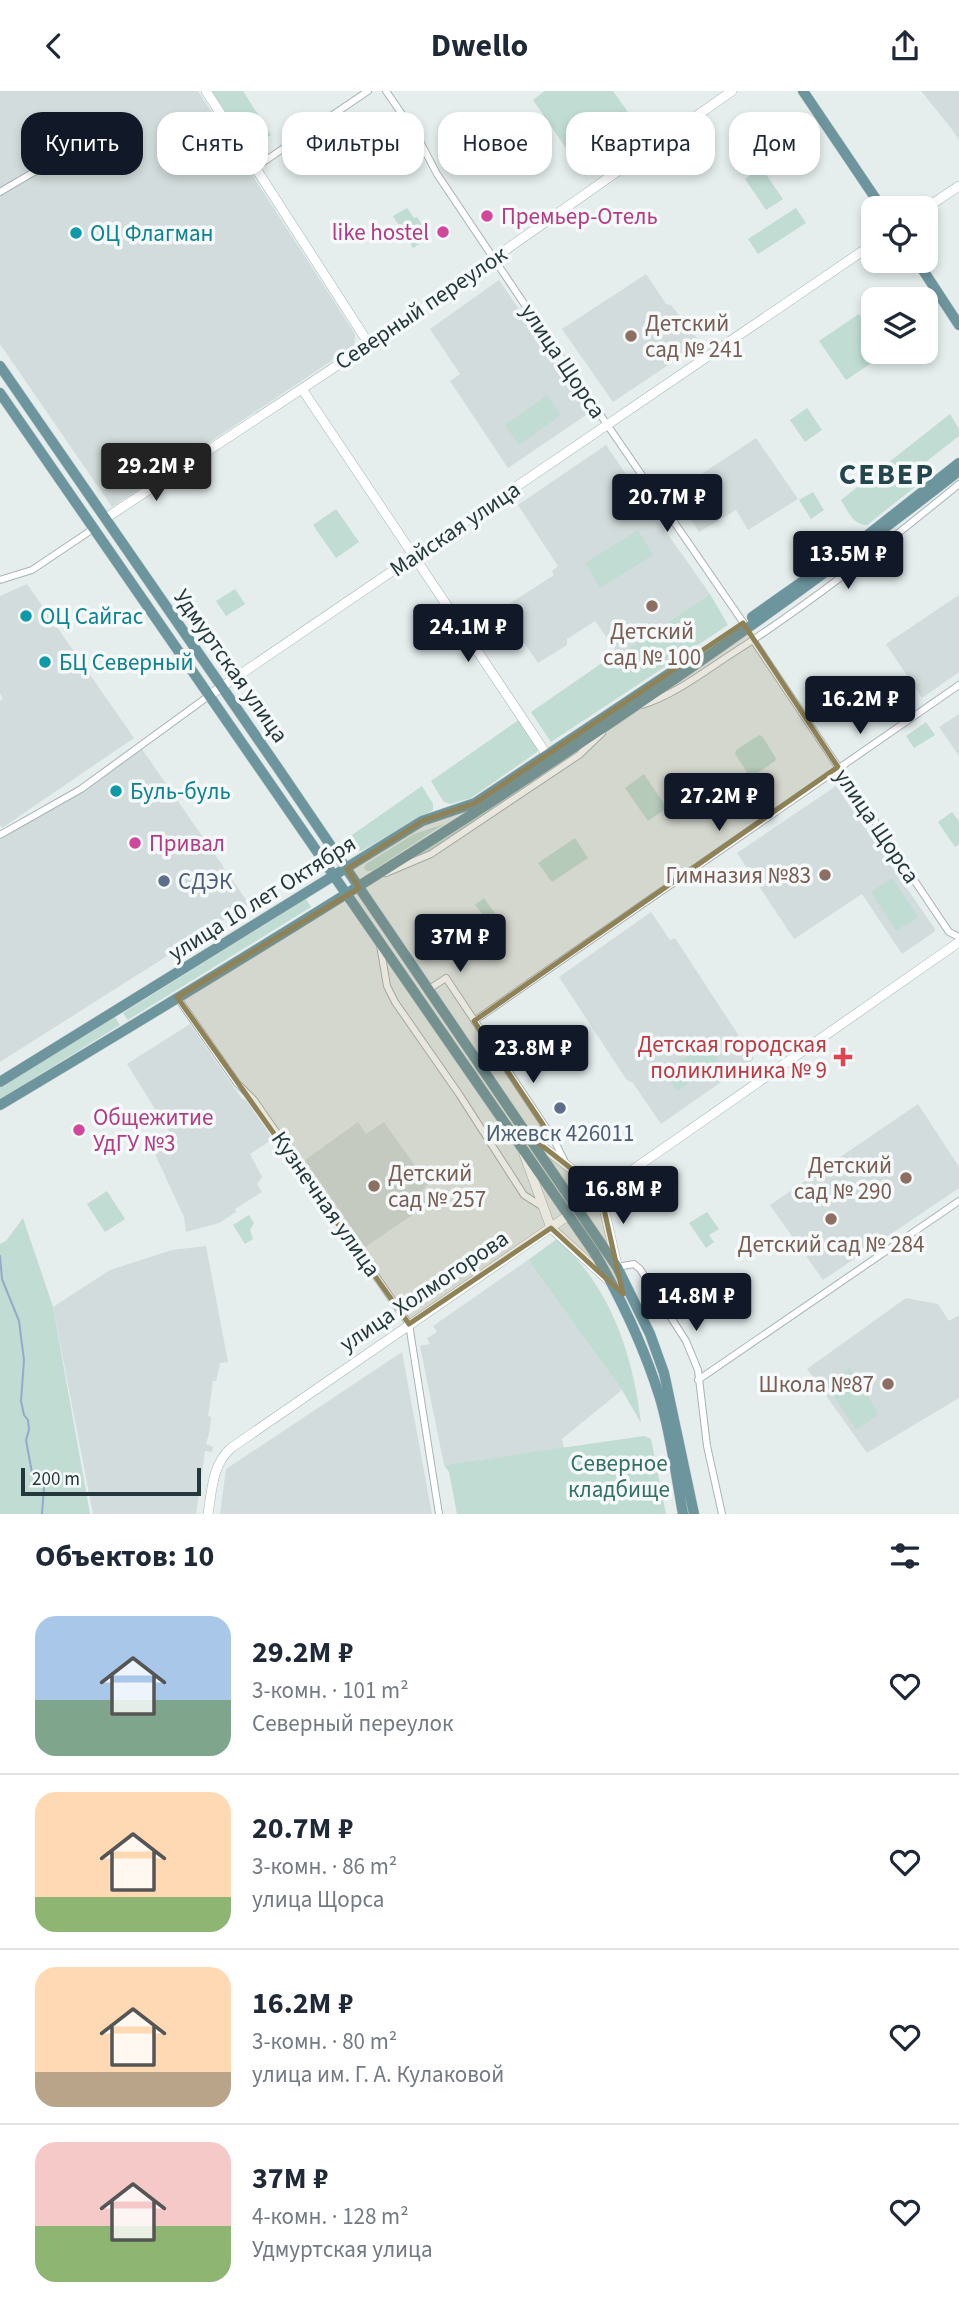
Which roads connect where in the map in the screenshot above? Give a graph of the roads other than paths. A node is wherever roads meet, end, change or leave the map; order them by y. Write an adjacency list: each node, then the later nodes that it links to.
1 (206, 91): 6 (street)
2 (368, 91): 7 (street)
3 (386, 91): 15 (street, улица Щорса)
4 (732, 91): 15 (street, Северный переулок)
5 (803, 91): 12 (main road)
6 (220, 112)
7 (268, 159)
8 (28, 175): 11 (street)
9 (261, 175): 18 (street)
10 (959, 186): 13 (street)
11 (0, 192)
12 (874, 196)
13 (938, 200)
14 (861, 252): 22 (street, Майская улица)
15 (494, 259): 18 (street, Северный переулок); 22 (street, улица Щорса)
16 (924, 273): 17 (main road)
17 (959, 325)
18 (369, 344): 20 (street, Северный переулок)
19 (0, 366): 26 (main road, Удмуртская улица)
20 (302, 389): 26 (street, Северный переулок); 28 (street)
21 (0, 393): 27 (main road, Удмуртская улица)
22 (607, 425): 28 (street, Майская улица); 30 (street, улица Щорса)
23 (959, 463): 30 (main road, улица 10 лет Октября)
24 (959, 471): 30 (main road, улица 10 лет Октября)
25 (959, 484): 31 (street, улица 10 лет Октября)
26 (106, 518): 32 (main road, Удмуртская улица)
27 (93, 529): 29 (street); 33 (main road, Удмуртская улица)
28 (414, 557): 35 (street, Майская улица); 38 (street)
29 (0, 580)
30 (745, 626): 37 (main road, улица 10 лет Октября); 38 (main road, улица 10 лет Октября)
31 (753, 640): 37 (street, улица 10 лет Октября); 39 (street, улица Щорса)
32 (203, 659): 33 (main road); 35 (main road, Удмуртская улица)
33 (191, 669): 36 (main road, Удмуртская улица)
34 (959, 685): 39 (street)
35 (222, 687): 36 (street, Майская улица); 41 (main road, Удмуртская улица)
36 (210, 695): 40 (street, Майская улица); 42 (main road, Удмуртская улица)
37 (625, 711): 38 (main road, улица 10 лет Октября); 43 (street, улица 10 лет Октября)
38 (549, 758): 41 (main road, улица 10 лет Октября); 43 (main road, улица 10 лет Октября)
39 (838, 767): 47 (street, улица Щорса); 50 (street)
40 (0, 835)
41 (347, 869): 42 (main road, улица 10 лет Октября); 44 (main road, Удмуртская улица)
42 (335, 876): 45 (main road, Удмуртская улица); 51 (main road, улица 10 лет Октября)
43 (371, 879): 44 (main road, улица 10 лет Октября)
44 (359, 887): 45 (main road, улица 10 лет Октября); 48 (main road, Удмуртская улица)
45 (348, 895): 46 (main road, Удмуртская улица); 49 (main road, улица 10 лет Октября)
46 (379, 939): 55 (main road, Удмуртская улица); 59 (street, Удмуртская улица)
47 (958, 942): 57 (street, улица Холмогорова)
48 (429, 989): 50 (street); 54 (main road, Удмуртская улица)
49 (177, 997): 52 (main road, улица 10 лет Октября); 65 (street, Кузнечная улица)
50 (474, 1021): 53 (street)
51 (0, 1082)
52 (0, 1105)
53 (548, 1132): 54 (street); 56 (street)
54 (529, 1135): 56 (street); 60 (main road, Удмуртская улица)
55 (519, 1143): 59 (street); 61 (main road, Удмуртская улица)
56 (565, 1164): 57 (street)
57 (600, 1191): 60 (street, улица Холмогорова); 63 (street)
58 (959, 1201): 66 (street)
59 (543, 1207): 62 (street)
60 (578, 1207): 61 (main road, улица Холмогорова); 63 (main road, Удмуртская улица)
61 (569, 1215): 62 (street, улица Холмогорова); 64 (main road, Удмуртская улица)
62 (551, 1228): 64 (street); 65 (street, улица Холмогорова)
63 (617, 1267): 66 (street); 70 (main road, Удмуртская улица)
64 (612, 1284): 69 (main road, Удмуртская улица)
65 (410, 1324): 67 (street, улица Холмогорова); 68 (street, Кузнечная улица)
66 (698, 1381): 71 (street)
67 (208, 1514)
68 (439, 1514)
69 (683, 1514)
70 (694, 1514)
71 (722, 1514)

